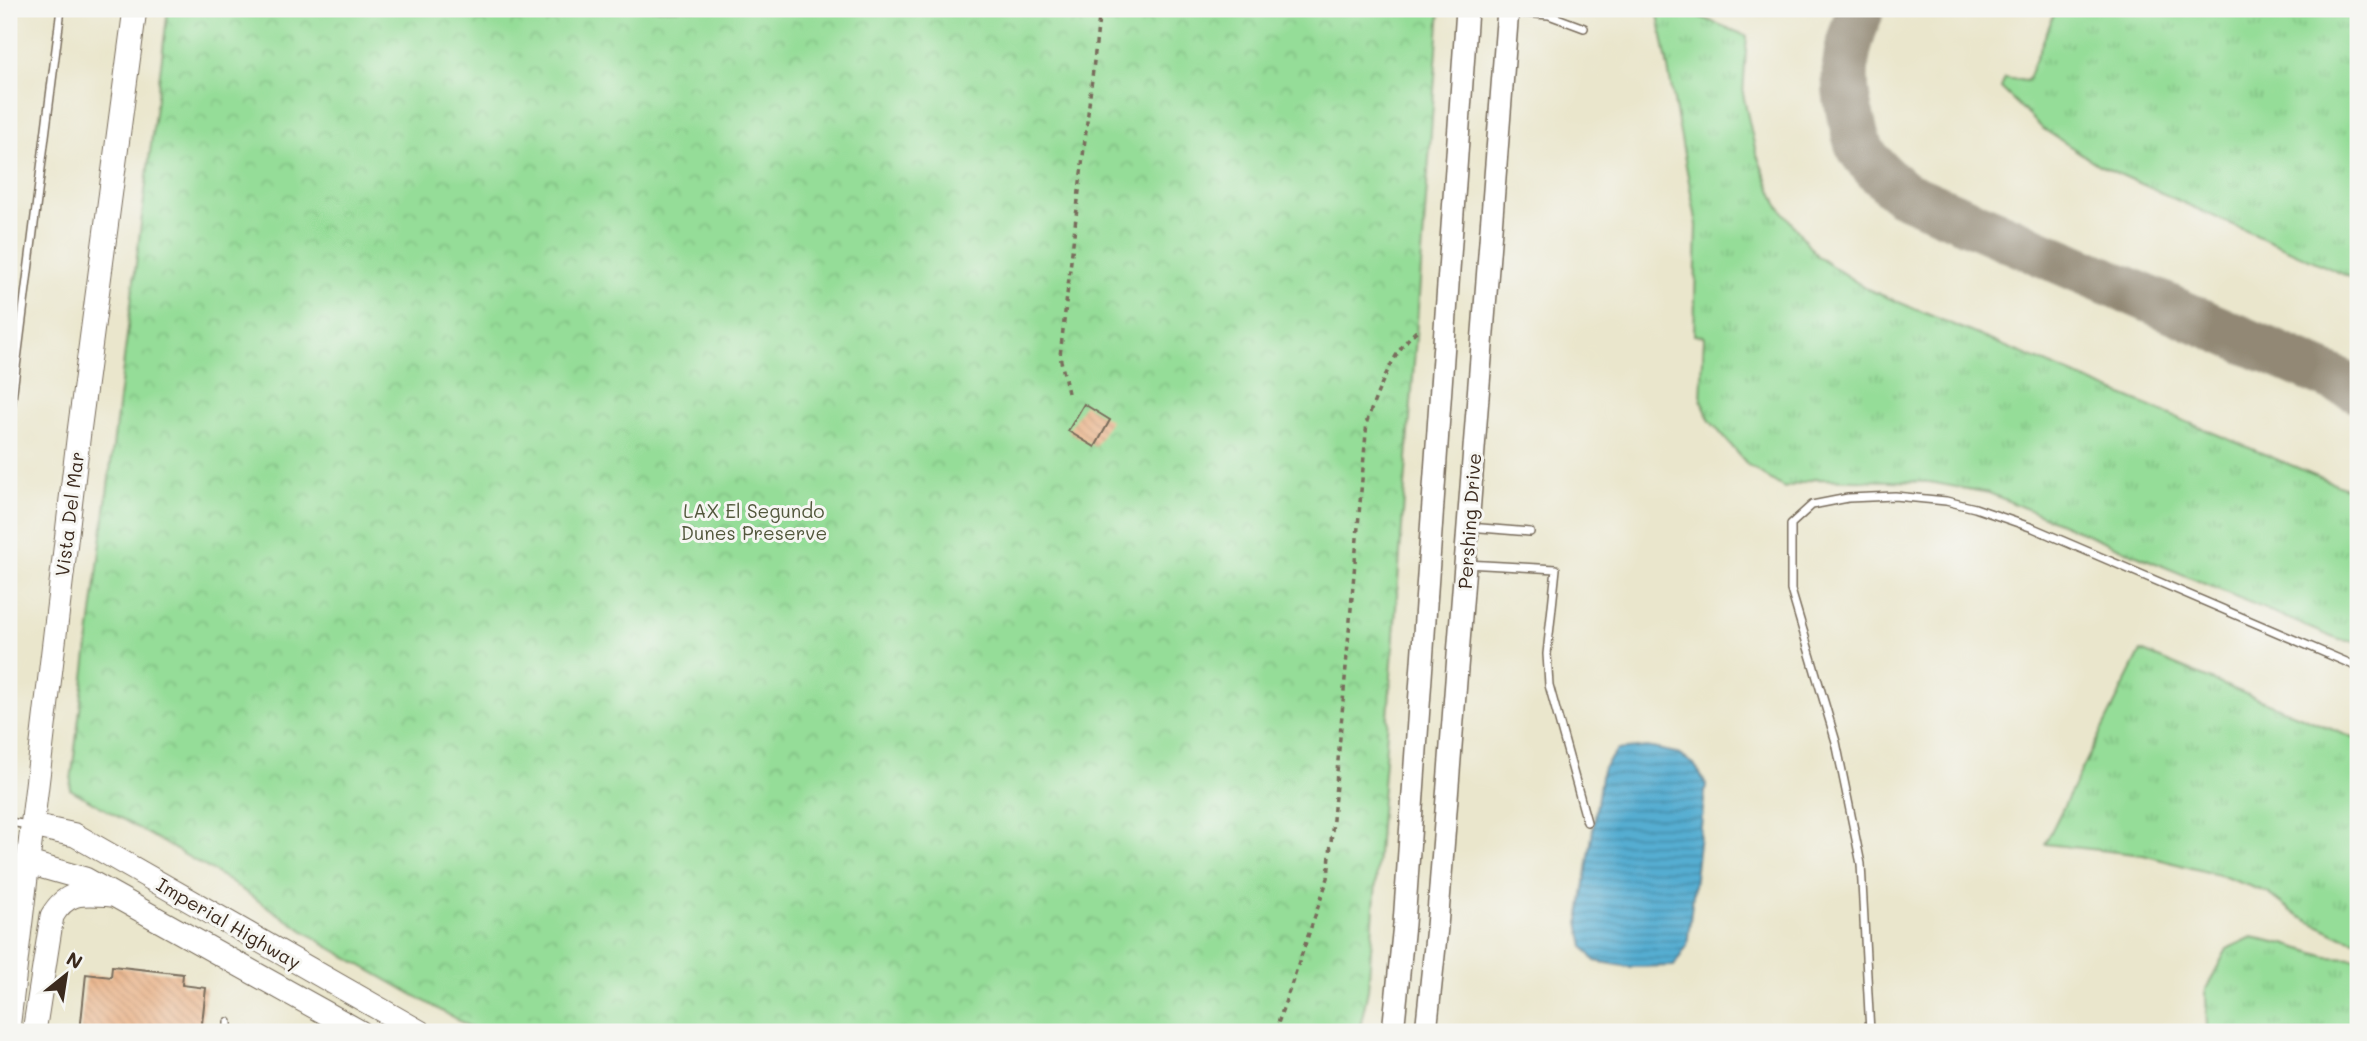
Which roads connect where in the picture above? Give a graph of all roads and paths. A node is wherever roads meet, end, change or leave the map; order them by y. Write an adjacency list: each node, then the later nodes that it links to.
1 (61, 9): 9 (lane)
2 (135, 9): 16 (main road, Vista Del Mar)
3 (1100, 9): 8 (path)
4 (1467, 9): 5 (lane); 26 (main road, Pershing Drive)
5 (1508, 10): 6 (lane); 10 (main road, Pershing Drive)
6 (1584, 28)
7 (1418, 330): 25 (path)
8 (1068, 393)
9 (9, 423)
10 (1468, 527): 11 (lane); 12 (main road, Pershing Drive)
11 (1530, 532)
12 (1465, 564): 15 (lane); 27 (main road, Pershing Drive)
13 (2358, 667): 28 (lane)
14 (9, 821): 16 (lane)
15 (1587, 822)
16 (33, 826): 17 (main road, Vista Del Mar); 24 (main road, Imperial Highway)
17 (19, 862): 18 (main road, Imperial Highway); 19 (main road, Vista Del Mar)
18 (115, 895): 21 (main road); 23 (main road, Imperial Highway)
19 (9, 1021)
20 (229, 1022): 22 (lane)
21 (34, 1032)
22 (228, 1032)
23 (360, 1032)
24 (420, 1032)
25 (1276, 1032)
26 (1393, 1032)
27 (1426, 1032)
28 (1870, 1032)

